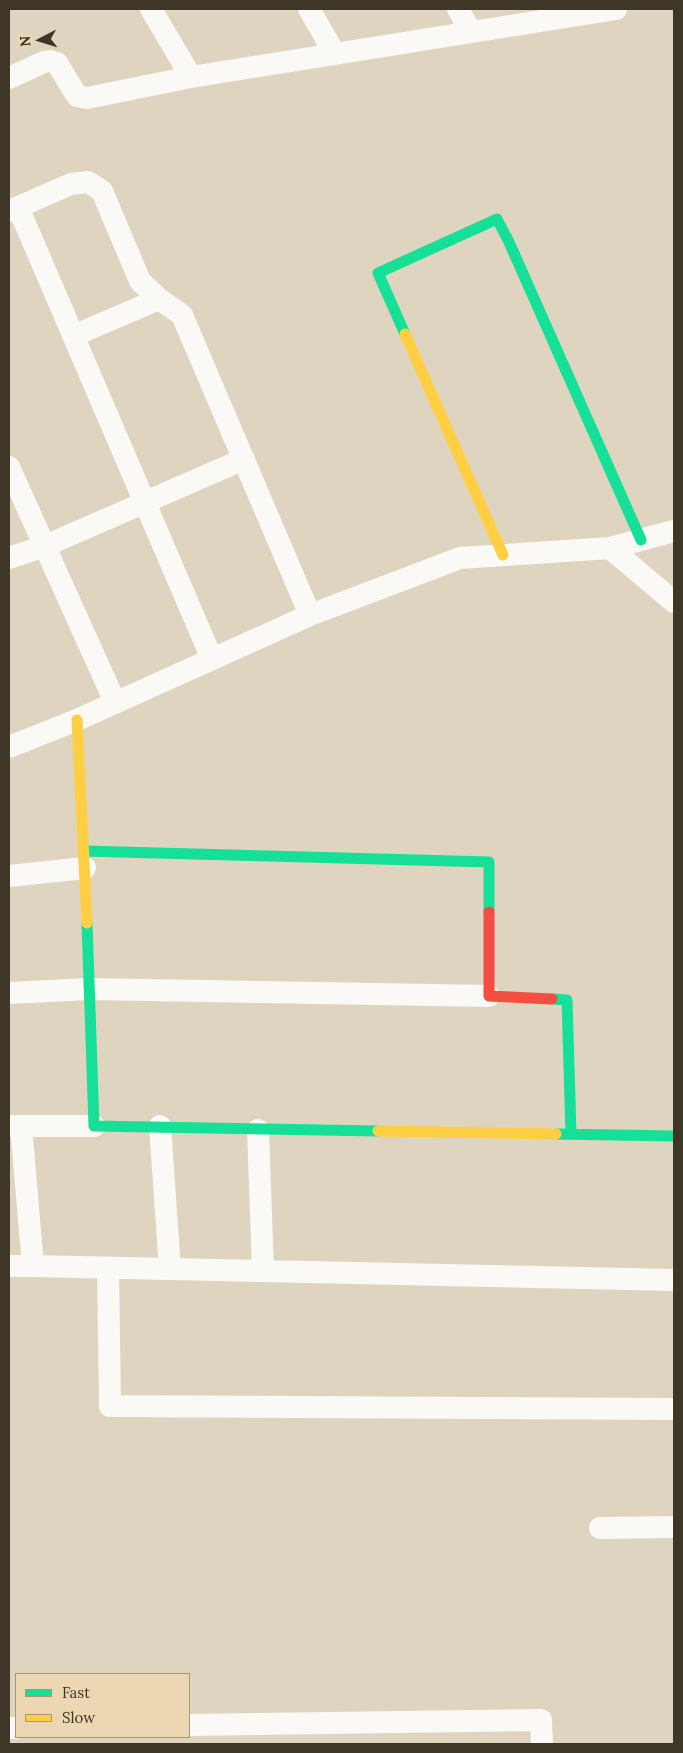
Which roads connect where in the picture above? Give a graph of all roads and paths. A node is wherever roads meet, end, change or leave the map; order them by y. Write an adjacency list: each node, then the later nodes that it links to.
1 (150, 9): 7 (street)
2 (309, 9): 6 (street)
3 (458, 9): 5 (street)
4 (616, 9): 5 (street)
5 (471, 32): 6 (street)
6 (335, 54): 7 (street)
7 (191, 77): 8 (street)
8 (9, 78)
9 (13, 209): 10 (street); 11 (street)
10 (159, 299): 11 (street); 12 (street)
11 (73, 336): 14 (street)
12 (244, 459): 14 (street); 22 (street)
13 (9, 467): 17 (street)
14 (144, 503): 17 (street); 23 (street)
15 (674, 531): 16 (street)
16 (641, 540): 18 (street); 19 (street)
17 (45, 546): 20 (street); 24 (street)
18 (610, 548): 19 (street); 21 (street)
19 (503, 555): 22 (street)
20 (9, 558)
21 (674, 602)
22 (310, 615): 23 (street)
23 (212, 659): 24 (street)
24 (114, 702): 25 (street)
25 (77, 720): 26 (street); 27 (street)
26 (9, 747)
27 (85, 859): 28 (street); 29 (street); 31 (street)
28 (9, 876)
29 (89, 989): 30 (street); 31 (street); 33 (street)
30 (9, 993)
31 (489, 996): 36 (street)
32 (15, 1126): 33 (street); 39 (street)
33 (94, 1126): 34 (street)
34 (160, 1126): 35 (street); 41 (street)
35 (258, 1130): 36 (street); 42 (street)
36 (571, 1134): 37 (street)
37 (674, 1136)
38 (9, 1266): 39 (street)
39 (33, 1266): 40 (street)
40 (108, 1268): 41 (street); 44 (street)
41 (170, 1269): 42 (street)
42 (263, 1271): 43 (street)
43 (674, 1280)
44 (674, 1409)
45 (674, 1527): 46 (street)
46 (600, 1528)
47 (190, 1726): 48 (street)
48 (542, 1744)

